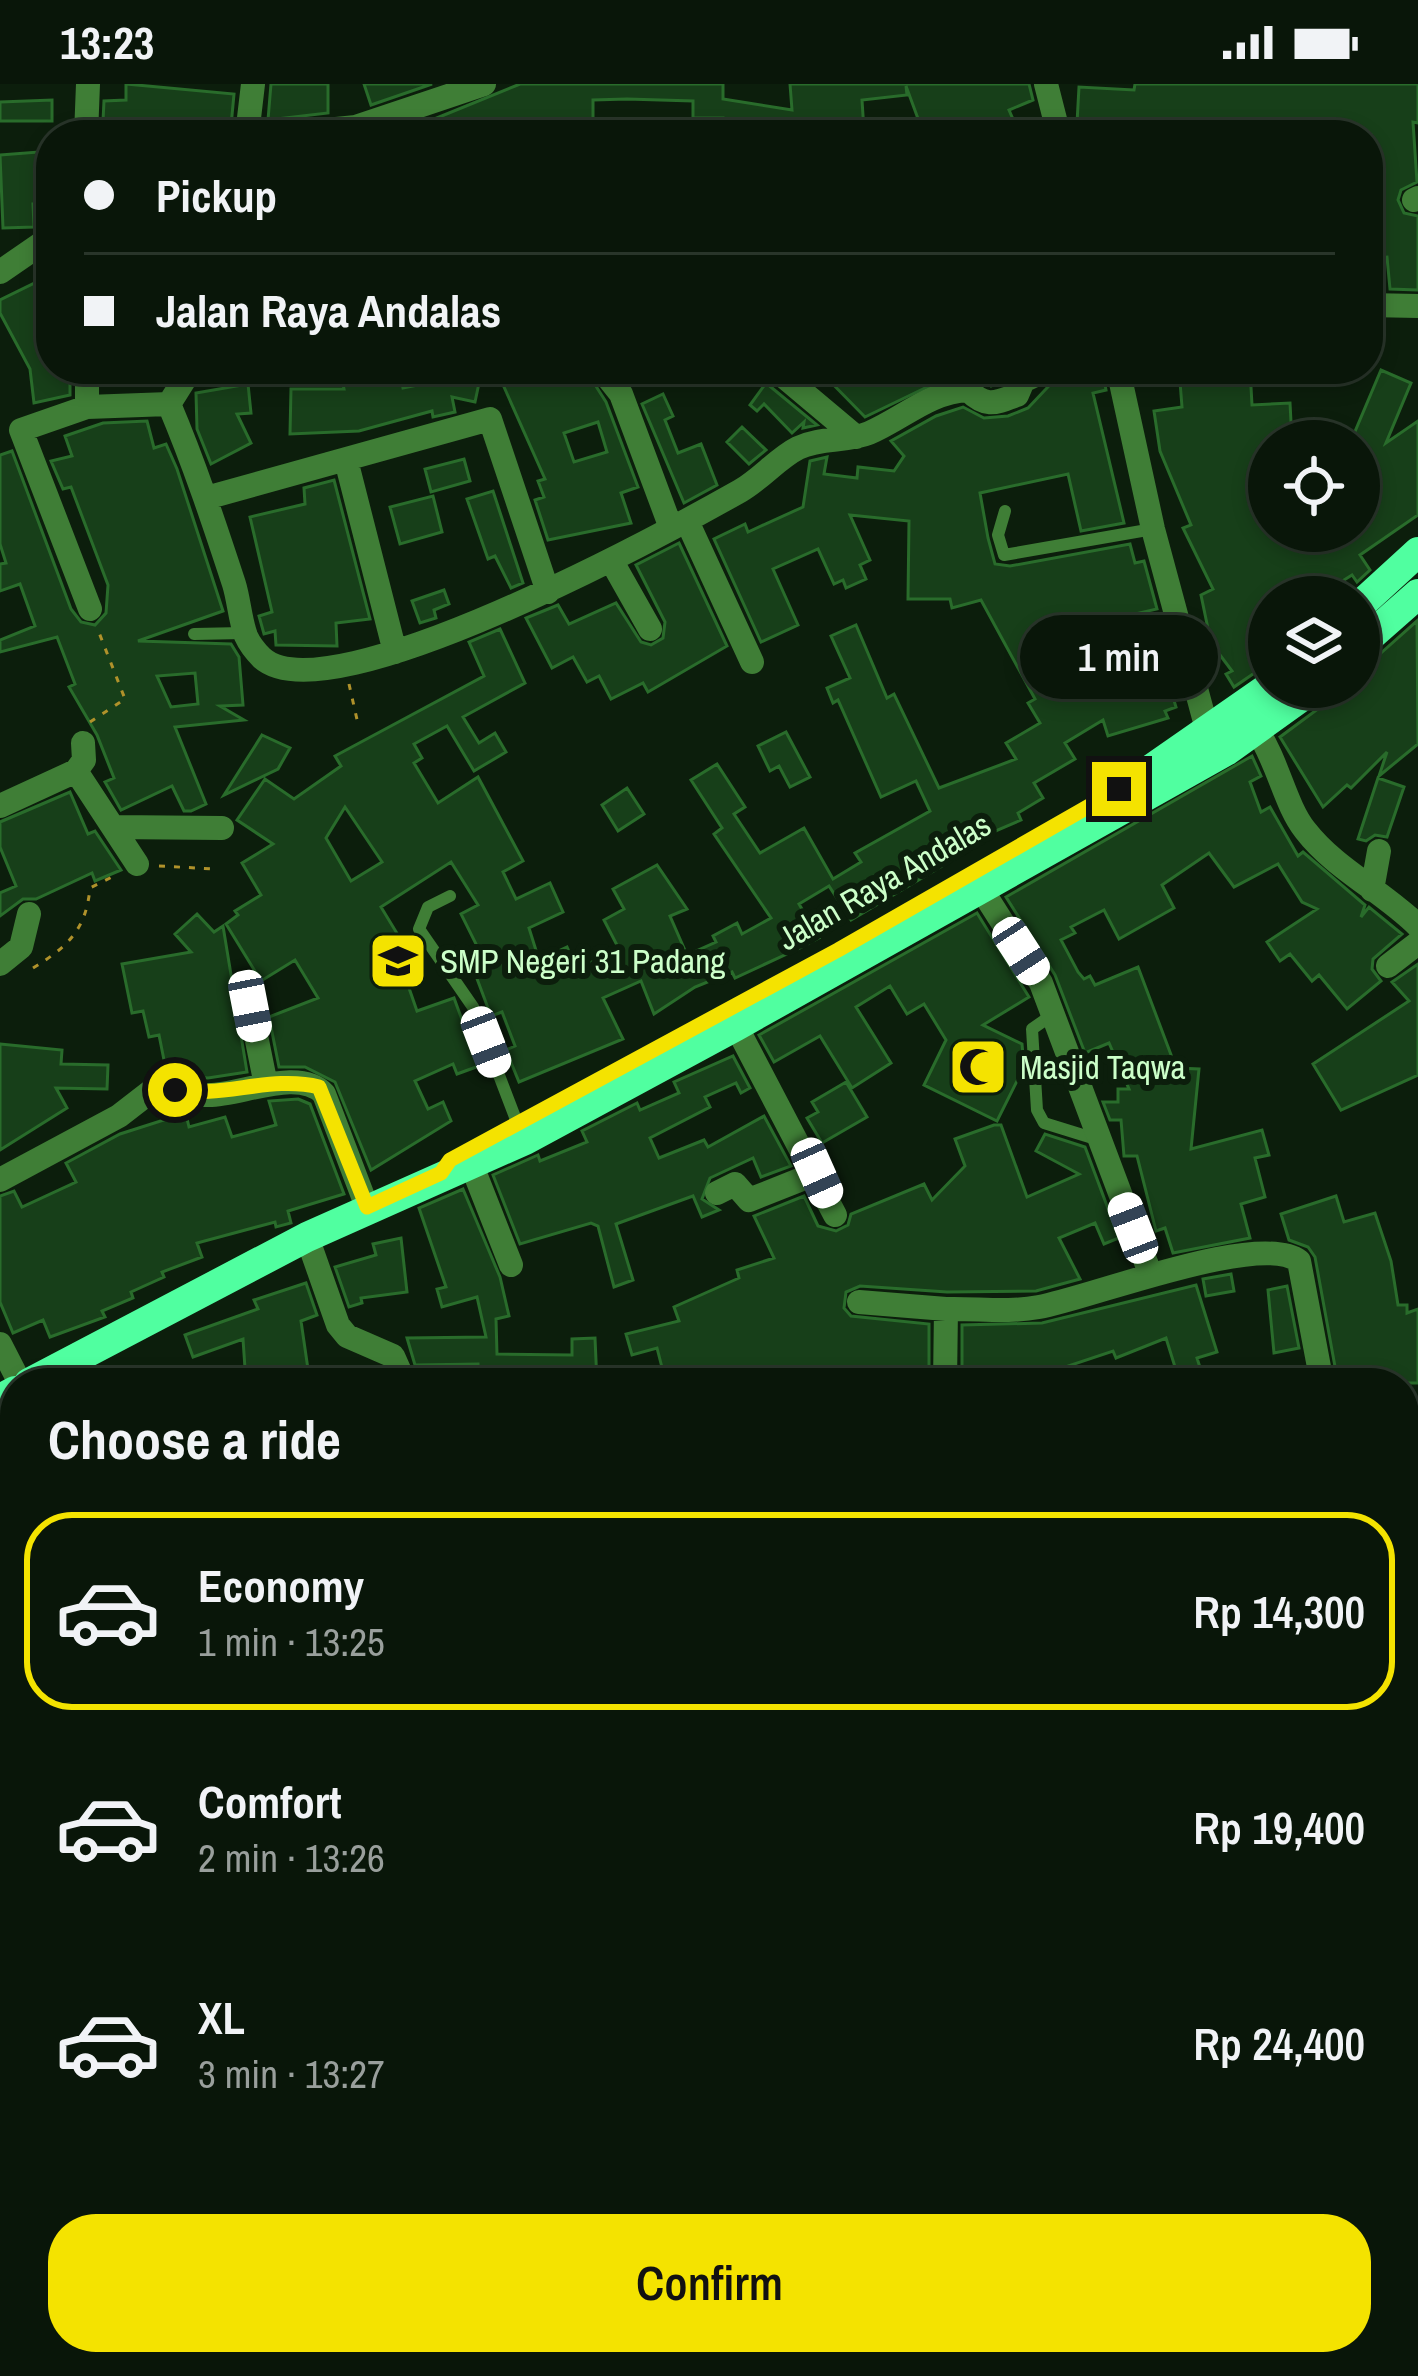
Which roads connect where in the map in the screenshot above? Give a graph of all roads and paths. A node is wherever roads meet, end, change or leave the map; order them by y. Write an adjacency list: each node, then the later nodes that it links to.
1 (88, 84): 5 (street)
2 (253, 84): 6 (street)
3 (484, 84): 7 (street)
4 (1046, 84): 8 (street)
5 (87, 120)
6 (249, 120)
7 (387, 120)
8 (1055, 120)
9 (36, 247): 10 (street)
10 (0, 272)
11 (1383, 305): 12 (street)
12 (1418, 306)
13 (87, 384): 20 (street)
14 (182, 384): 19 (street)
15 (613, 384): 26 (street)
16 (794, 384): 22 (street)
17 (1019, 384): 22 (street)
18 (1121, 384): 27 (street)
19 (169, 404): 20 (street); 24 (street)
20 (87, 407): 21 (street)
21 (11, 433): 33 (street)
22 (856, 437): 26 (street)
23 (346, 460): 24 (street); 31 (street); 38 (street)
24 (206, 498): 36 (street)
25 (1005, 511): 27 (lane)
26 (679, 524): 29 (street); 39 (street)
27 (1153, 530): 45 (street)
28 (1418, 552): 30 (main road)
29 (610, 560): 31 (street); 35 (street)
30 (1380, 587)
31 (548, 592): 38 (street)
32 (1418, 594): 34 (main road)
33 (90, 609): 46 (path)
34 (1380, 627)
35 (650, 628)
36 (244, 633): 37 (lane); 40 (street)
37 (194, 634)
38 (395, 652): 40 (street)
39 (752, 662)
40 (345, 664): 43 (path)
41 (1248, 703): 45 (main road)
42 (1293, 708): 44 (main road)
43 (358, 724)
44 (1256, 729): 47 (main road); 56 (street)
45 (1208, 733): 47 (main road)
46 (83, 743): 48 (street)
47 (1181, 764): 55 (main road, Jalan Raya Andalas); 66 (main road, Jalan Raya Andalas)
48 (76, 771): 49 (street); 50 (street)
49 (0, 806)
50 (113, 827): 51 (street); 53 (street)
51 (222, 828)
52 (1379, 851): 56 (street)
53 (137, 864): 54 (path); 62 (path)
54 (215, 869)
55 (980, 887): 64 (street); 65 (main road, Jalan Raya Andalas)
56 (1372, 890): 59 (street)
57 (450, 896): 68 (lane)
58 (29, 914): 62 (street)
59 (1418, 926)
60 (1418, 943): 61 (street)
61 (1388, 966)
62 (12, 968)
63 (250, 1006): 67 (street)
64 (1053, 1014): 69 (street); 69 (lane)
65 (736, 1026): 66 (main road, Jalan Raya Andalas); 72 (street)
66 (688, 1042): 68 (main road, Jalan Raya Andalas); 70 (main road, Jalan Raya Andalas)
67 (266, 1085): 73 (street); 75 (street)
68 (518, 1125): 71 (main road, Jalan Raya Andalas)
69 (1099, 1140): 79 (street)
70 (472, 1166): 71 (main road, Jalan Raya Andalas); 78 (street)
71 (441, 1173): 75 (main road, Jalan Raya Andalas)
72 (817, 1173): 74 (street); 76 (street)
73 (0, 1180)
74 (716, 1192)
75 (367, 1207): 77 (main road, Jalan Raya Andalas)
76 (835, 1215)
77 (307, 1237): 82 (main road, Jalan Raya Andalas); 83 (street)
78 (512, 1265)
79 (1150, 1273): 81 (street); 85 (street)
80 (859, 1302): 81 (street)
81 (946, 1310): 84 (street)
82 (85, 1368)
83 (398, 1368)
84 (945, 1368)
85 (1319, 1368)

